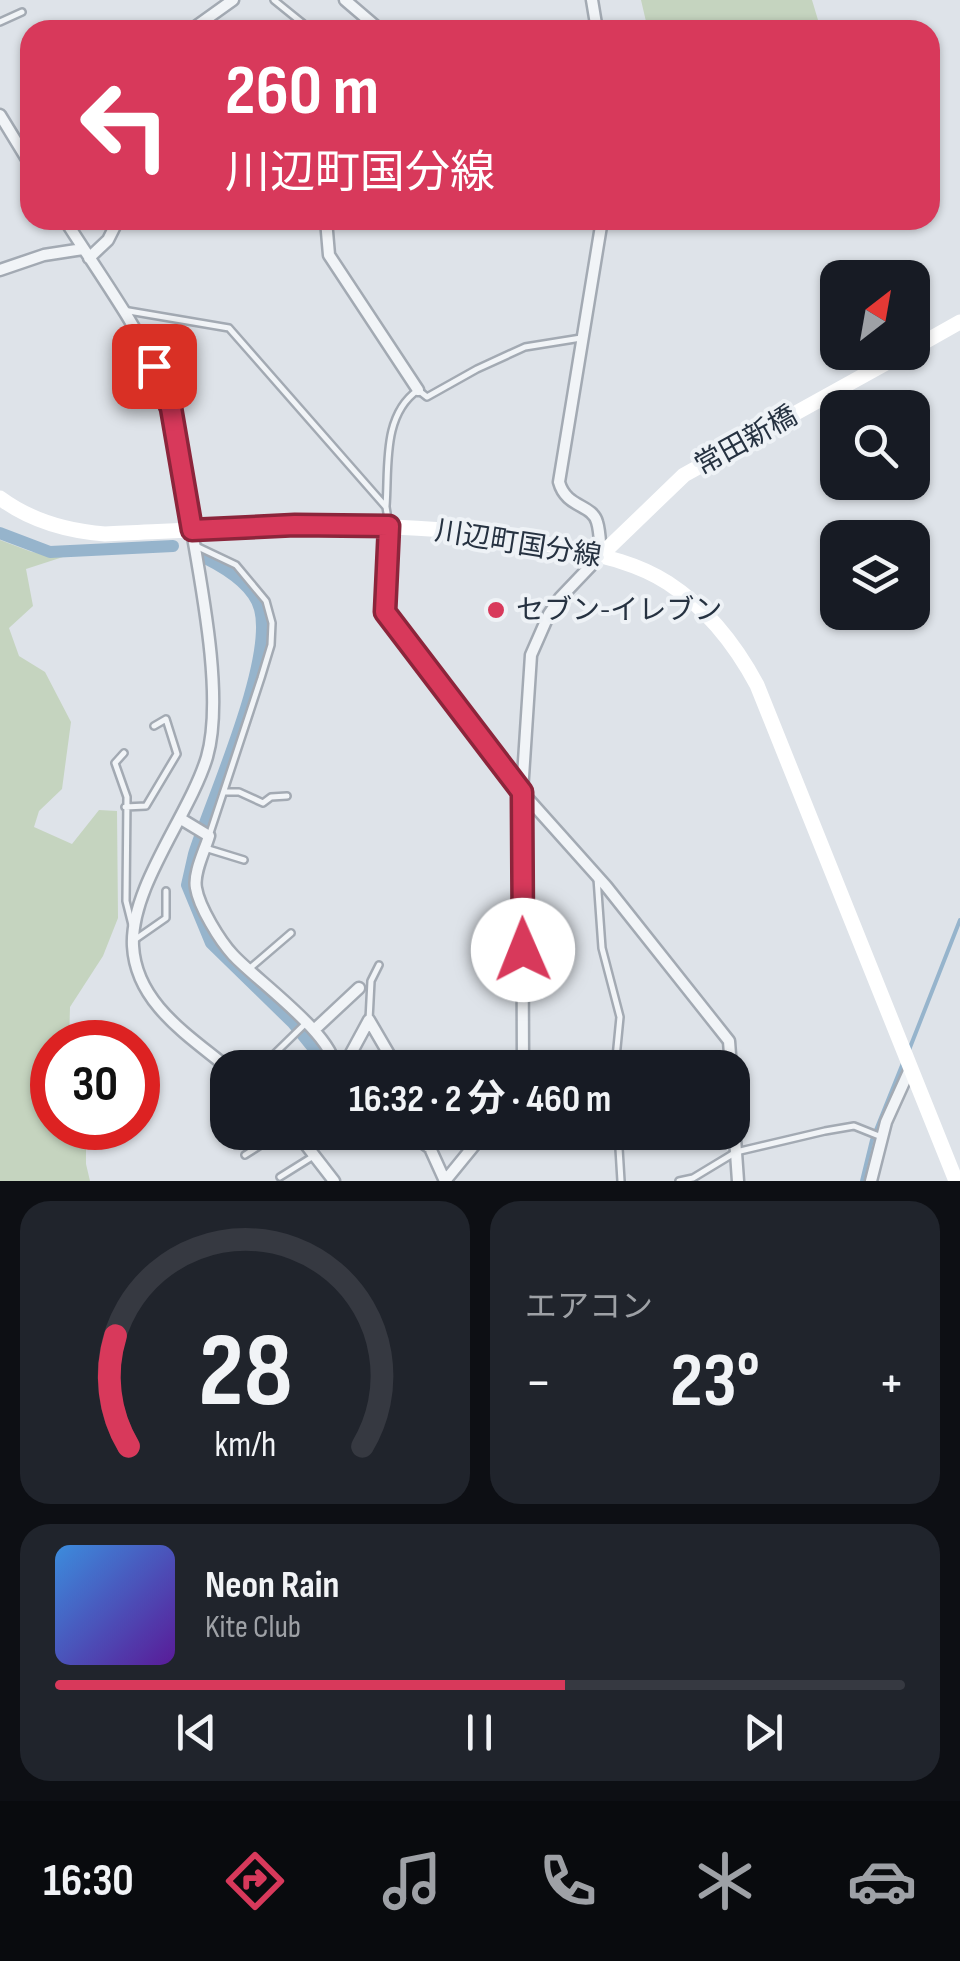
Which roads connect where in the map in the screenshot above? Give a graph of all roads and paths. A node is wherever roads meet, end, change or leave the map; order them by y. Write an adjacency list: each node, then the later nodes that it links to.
1 (233, 0): 5 (street)
2 (274, 0): 6 (lane)
3 (345, 0): 7 (street)
4 (22, 12): 8 (lane)
5 (205, 20)
6 (299, 20)
7 (368, 20)
8 (0, 22)
9 (0, 114): 10 (street)
10 (20, 147)
11 (71, 230): 15 (street)
12 (113, 230): 15 (street)
13 (327, 230): 22 (street)
14 (600, 230): 19 (street)
15 (86, 254): 16 (street); 17 (street)
16 (0, 270)
17 (120, 309): 24 (lane); 26 (street)
18 (960, 322): 20 (street)
19 (584, 338): 22 (lane); 27 (street)
20 (930, 339)
21 (874, 370): 27 (street, 常田新橋)
22 (418, 390): 24 (lane)
23 (0, 498): 26 (street, 川辺町国分線)
24 (386, 508): 25 (lane)
25 (389, 526): 26 (street, 川辺町国分線); 27 (street, 川辺町国分線); 31 (street)
26 (193, 537): 30 (lane); 34 (street)
27 (601, 555): 31 (street); 55 (street, 川辺町国分線)
28 (154, 726): 33 (lane)
29 (124, 754): 33 (lane)
30 (224, 792): 32 (lane); 35 (lane)
31 (522, 792): 38 (street); 51 (street)
32 (287, 796)
33 (125, 806): 41 (lane)
34 (181, 819): 35 (street); 41 (street)
35 (203, 833): 36 (street)
36 (205, 848): 37 (lane); 43 (street)
37 (244, 860)
38 (596, 875): 52 (lane); 53 (street)
39 (166, 890): 41 (lane)
40 (291, 933): 43 (lane)
41 (134, 937): 54 (street)
42 (379, 965): 45 (lane)
43 (248, 970): 46 (street)
44 (360, 988): 46 (street)
45 (369, 1020): 49 (street); 50 (street)
46 (309, 1025): 47 (lane); 48 (street)
47 (278, 1050)
48 (328, 1050)
49 (353, 1050)
50 (386, 1050)
51 (524, 1050)
52 (616, 1050)
53 (730, 1050)
54 (210, 1053)
55 (910, 1068): 56 (street); 72 (street, 川辺町国分線)
56 (882, 1136): 62 (lane); 71 (street)
57 (252, 1150): 63 (lane)
58 (310, 1150): 64 (street)
59 (431, 1150): 67 (street)
60 (471, 1150): 67 (street)
61 (619, 1150): 68 (lane)
62 (736, 1152): 69 (lane); 70 (street)
63 (244, 1155)
64 (314, 1155): 65 (lane); 66 (street)
65 (280, 1177)
66 (334, 1181)
67 (445, 1181)
68 (621, 1181)
69 (679, 1181)
70 (738, 1181)
71 (871, 1181)
72 (956, 1181)

